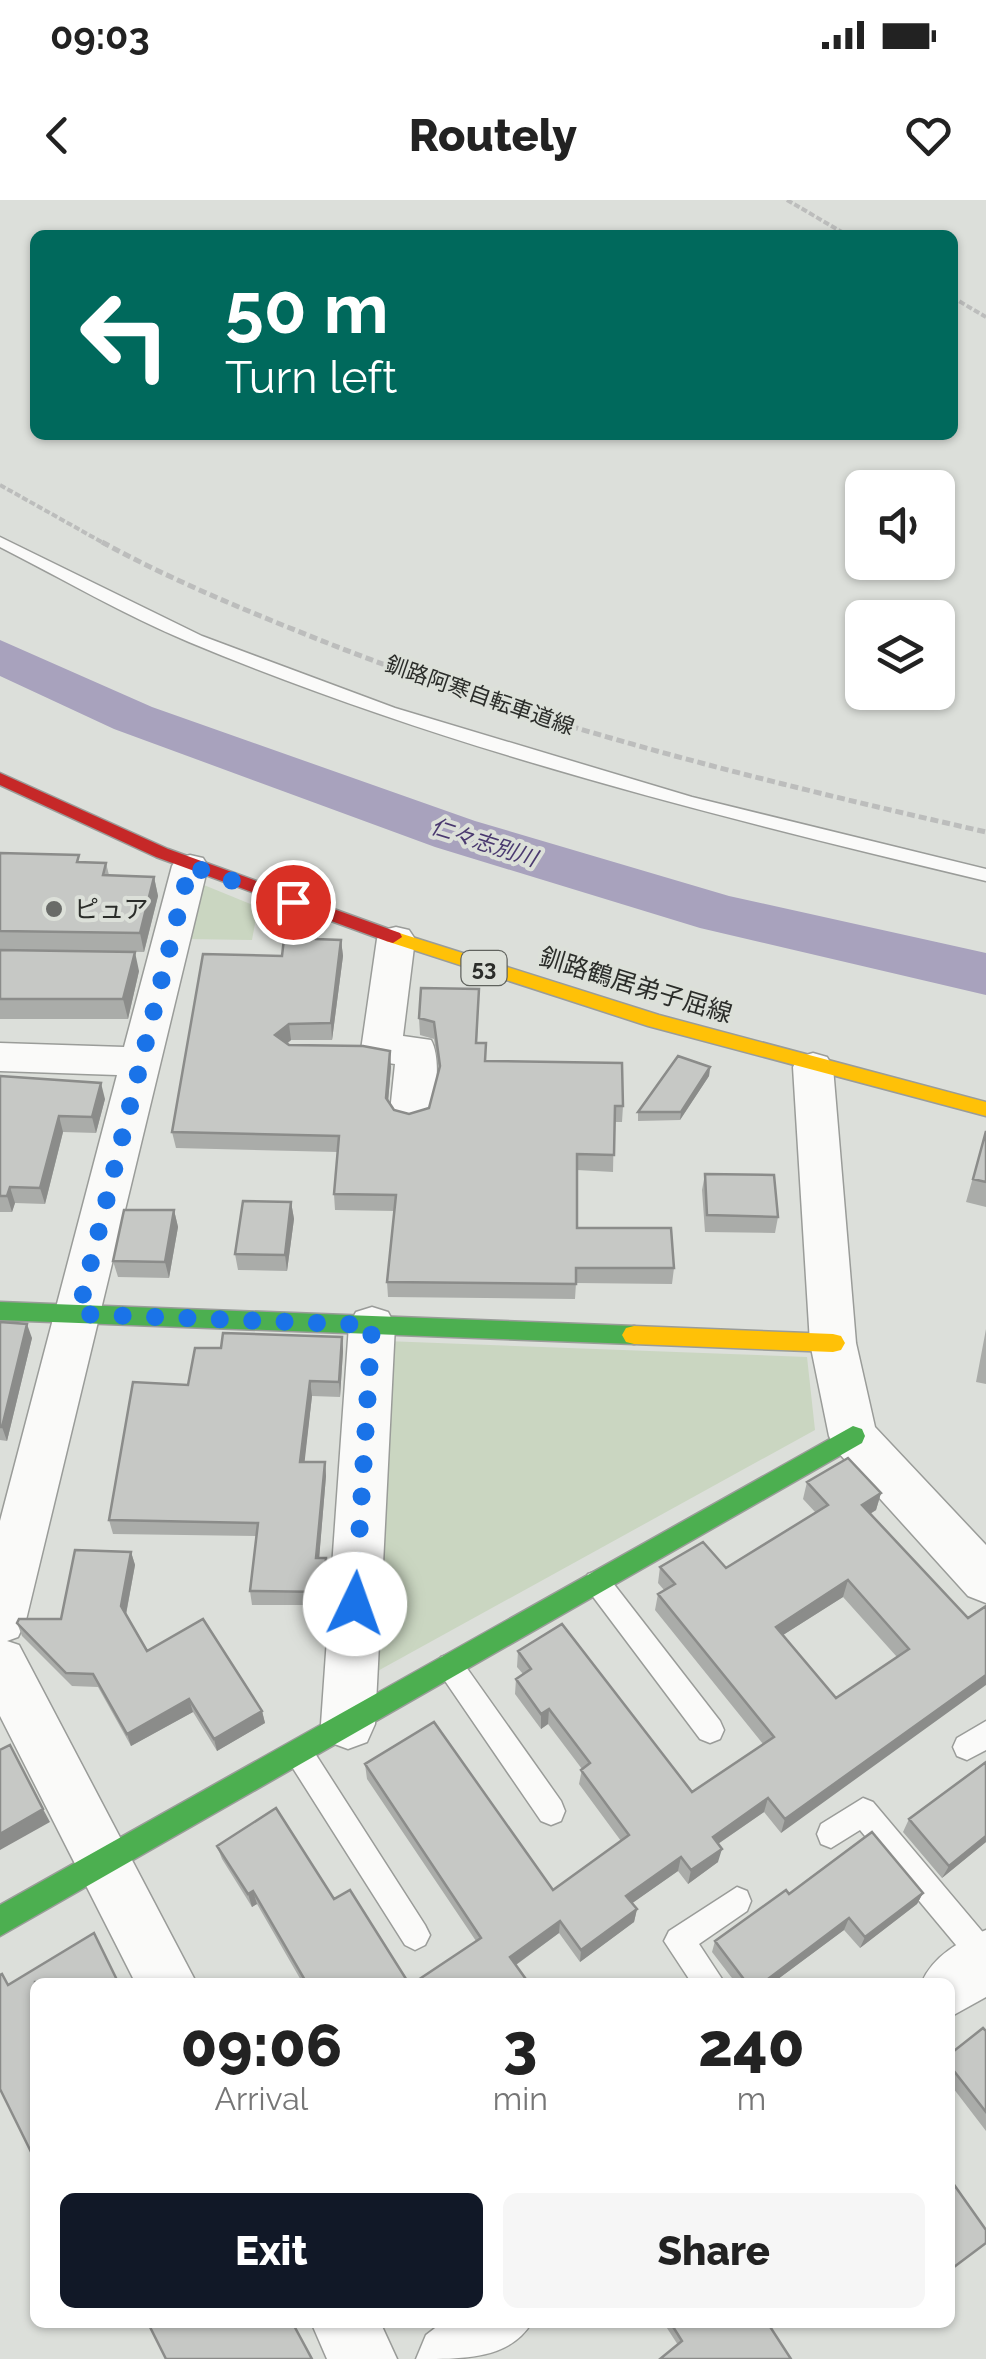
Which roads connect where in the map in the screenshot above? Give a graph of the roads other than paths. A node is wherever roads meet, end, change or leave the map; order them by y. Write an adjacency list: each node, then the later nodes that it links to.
1 (0, 541): 4 (lane)
2 (0, 778): 3 (street, 釧路鶴居弟子屈線 / 53)
3 (190, 866): 5 (street, 釧路鶴居弟子屈線 / 53); 7 (street)
4 (986, 875)
5 (396, 939): 8 (street, 釧路鶴居弟子屈線 / 53); 10 (street)
6 (0, 1057): 7 (street)
7 (141, 1062): 12 (street)
8 (813, 1066): 9 (street, 釧路鶴居弟子屈線 / 53); 14 (street)
9 (986, 1109)
10 (412, 1112)
11 (0, 1311): 12 (street)
12 (78, 1314): 13 (street); 18 (street)
13 (372, 1325): 14 (street); 21 (street)
14 (833, 1342): 15 (street)
15 (854, 1436): 16 (street); 17 (street)
16 (986, 1580)
17 (597, 1582): 20 (street); 22 (lane)
18 (0, 1620)
19 (0, 1662): 26 (street)
20 (450, 1666): 21 (street); 24 (lane)
21 (348, 1724): 23 (street)
22 (710, 1730)
23 (298, 1752): 26 (street); 29 (lane)
24 (551, 1811)
25 (831, 1834): 30 (lane)
26 (104, 1862): 28 (street); 31 (street)
27 (737, 1901): 32 (lane)
28 (0, 1921)
29 (415, 1935)
30 (986, 1959): 33 (street)
31 (164, 1978)
32 (706, 1978)
33 (955, 1983)
34 (347, 2328): 36 (street)
35 (490, 2328): 37 (street)
36 (363, 2359)
37 (450, 2359)

